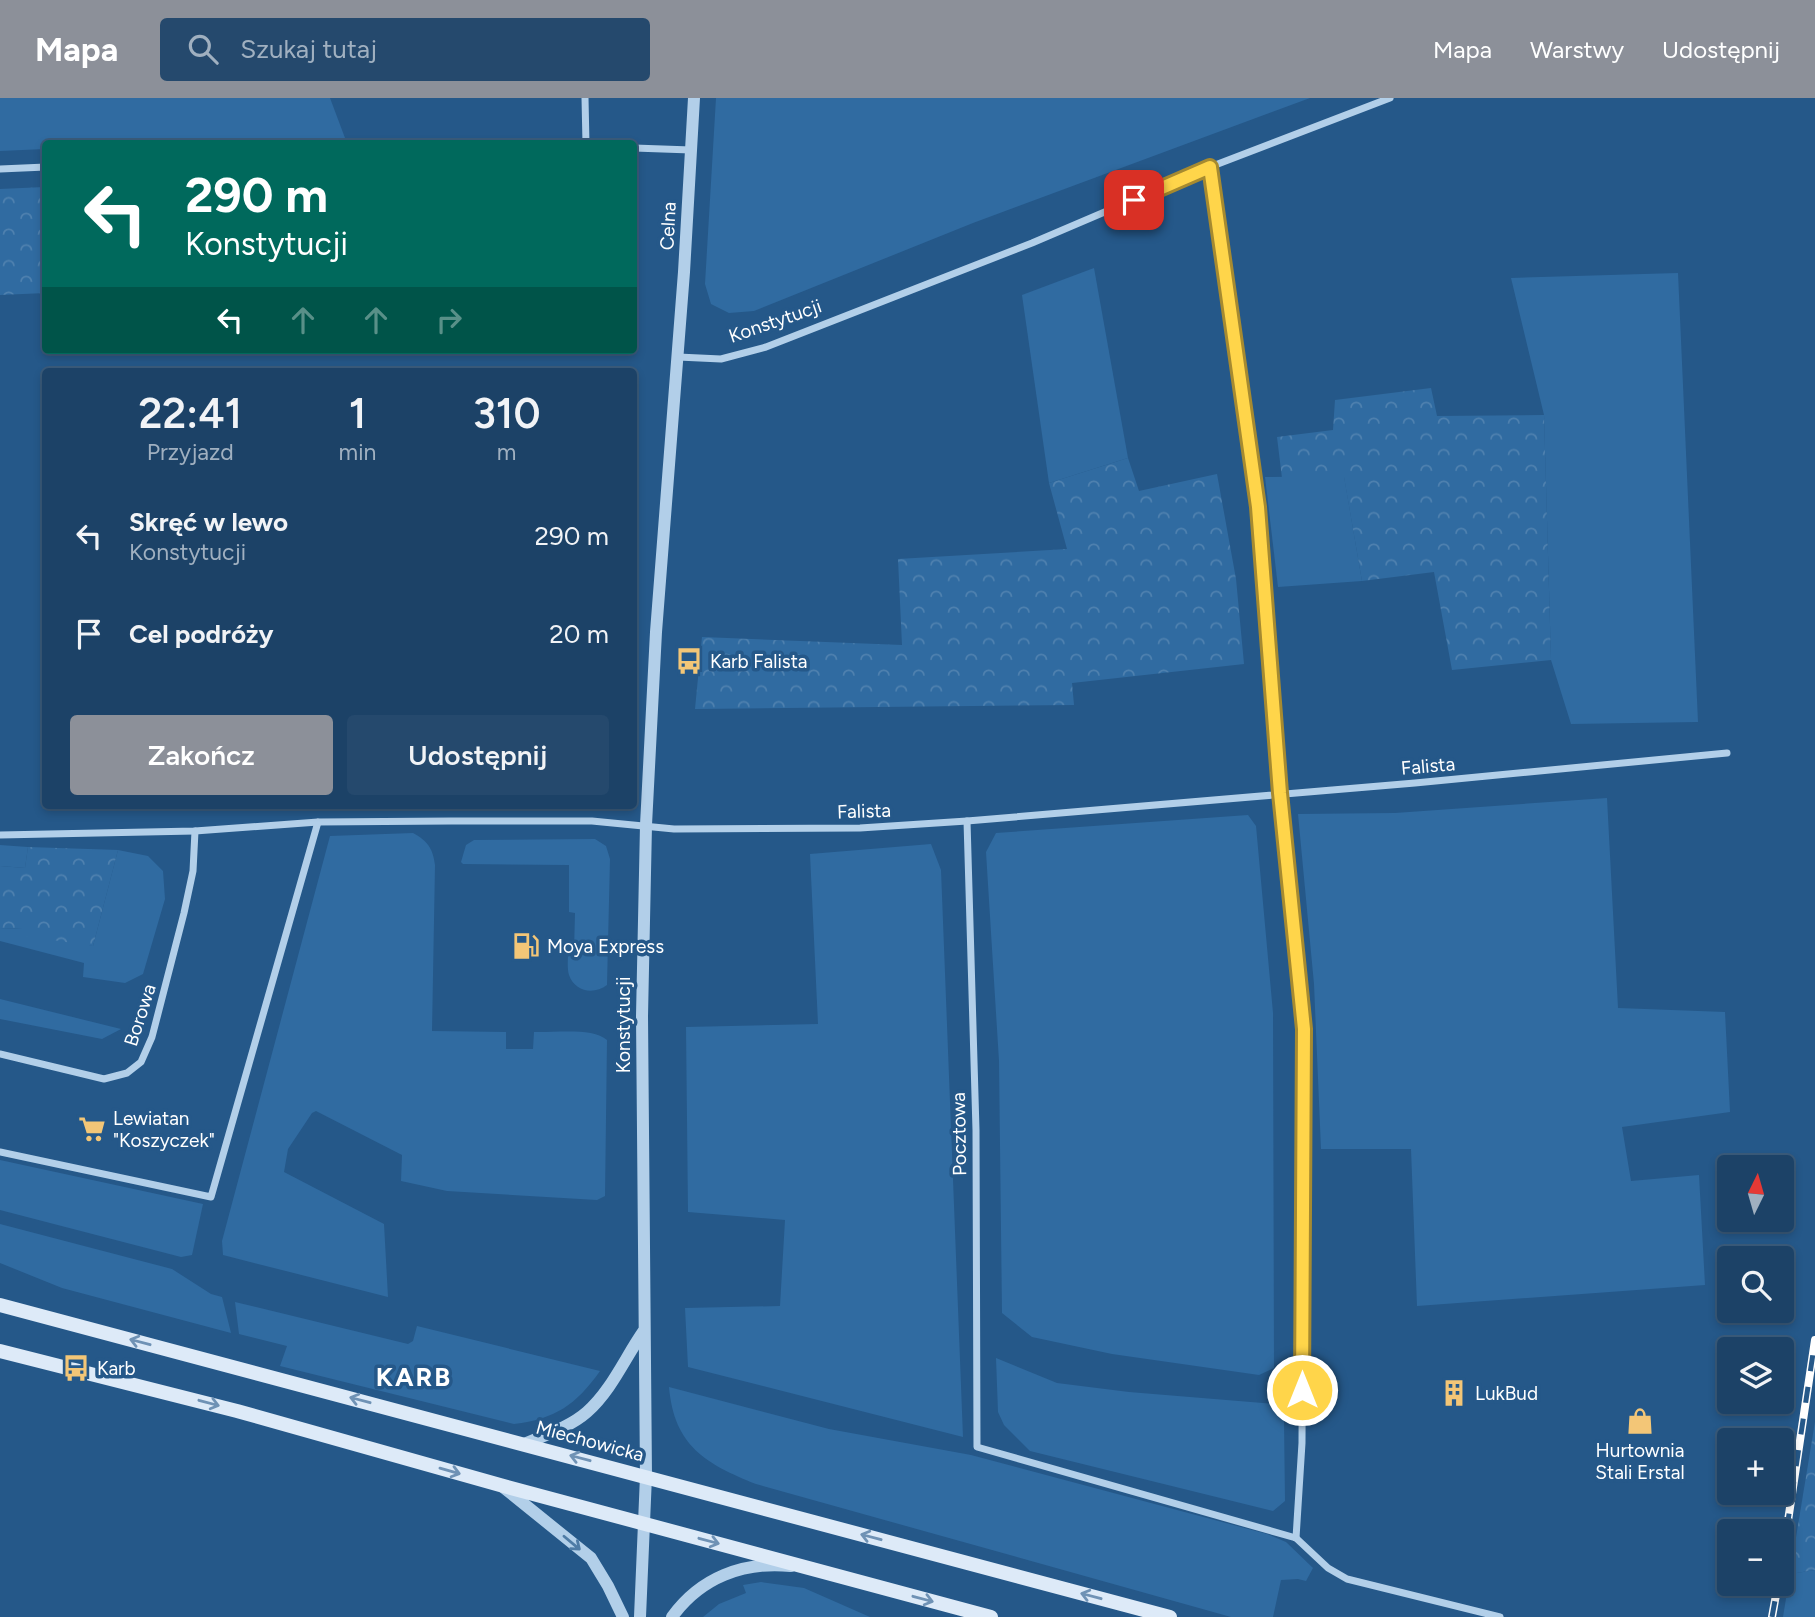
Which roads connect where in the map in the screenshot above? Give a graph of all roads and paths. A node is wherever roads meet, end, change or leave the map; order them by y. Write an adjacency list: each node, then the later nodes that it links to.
1 (585, 98): 6 (street)
2 (695, 98): 8 (street, Celna)
3 (1363, 98): 5 (street)
4 (1390, 98): 5 (street, Konstytucji)
5 (1370, 106): 10 (street, Konstytucji)
6 (586, 140)
7 (637, 148): 8 (street)
8 (691, 150): 12 (street, Celna)
9 (42, 167): 11 (street)
10 (1210, 167): 12 (street, Konstytucji); 14 (street)
11 (0, 169)
12 (678, 357): 17 (street, Konstytucji)
13 (1727, 753): 14 (street, Falista)
14 (1280, 793): 15 (street, Falista); 29 (street)
15 (967, 821): 17 (street, Falista); 29 (street, Pocztowa)
16 (318, 822): 17 (street, Falista); 18 (street, Falista); 21 (street)
17 (646, 825): 23 (street, Konstytucji)
18 (195, 831): 19 (street, Falista); 20 (street, Borowa)
19 (0, 835)
20 (0, 1054)
21 (0, 1152)
22 (0, 1306): 25 (main road, Miechowicka, one-way to 22)
23 (643, 1332): 25 (street); 26 (street, Konstytucji)
24 (0, 1351): 27 (main road, one-way to 27)
25 (524, 1444): 26 (main road, Miechowicka, one-way to 25)
26 (646, 1476): 28 (street, Konstytucji); 35 (main road, Miechowicka, one-way to 26)
27 (500, 1485): 28 (main road); 31 (street, one-way to 31)
28 (643, 1523): 30 (main road, one-way to 30); 32 (street, Konstytucji)
29 (1296, 1538): 36 (street)
30 (810, 1568): 33 (street); 34 (main road, one-way to 34)
31 (623, 1617)
32 (640, 1617)
33 (672, 1617)
34 (991, 1617)
35 (1170, 1617)
36 (1500, 1617)

